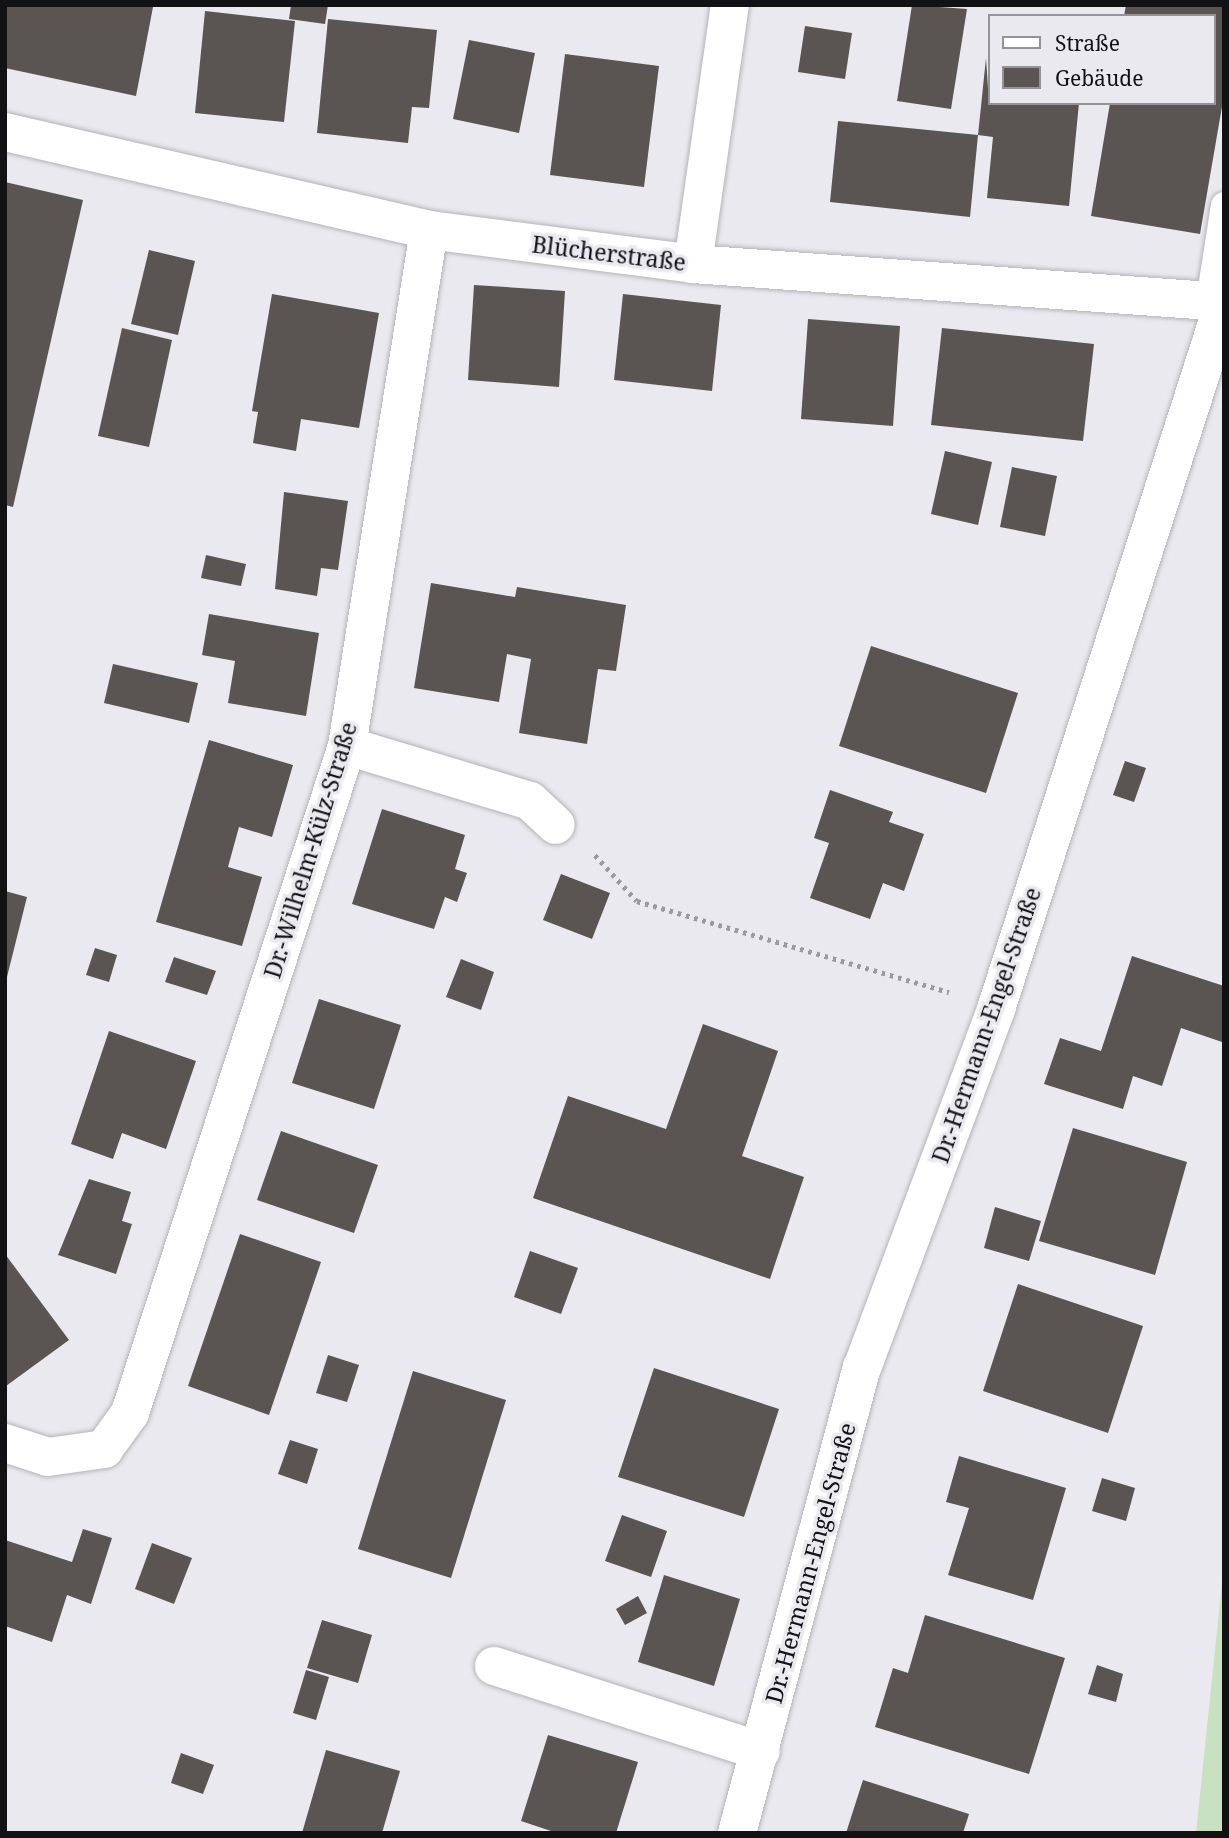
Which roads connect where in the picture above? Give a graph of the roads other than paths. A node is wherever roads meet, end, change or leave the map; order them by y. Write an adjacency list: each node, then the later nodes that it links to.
1 (730, 5): 5 (street)
2 (5, 132): 4 (street, Blücherstraße)
3 (1224, 205): 6 (lane)
4 (429, 230): 5 (street, Blücherstraße); 7 (street, Dr.-Wilhelm-Külz-Straße)
5 (693, 264): 6 (street, Blücherstraße)
6 (1219, 302): 11 (street, Dr.-Hermann-Engel-Straße)
7 (347, 746): 8 (street); 9 (street, Dr.-Wilhelm-Külz-Straße)
8 (556, 825)
9 (5, 1443)
10 (494, 1666): 11 (street)
11 (761, 1751): 12 (street, Dr.-Hermann-Engel-Straße)
12 (737, 1833)

